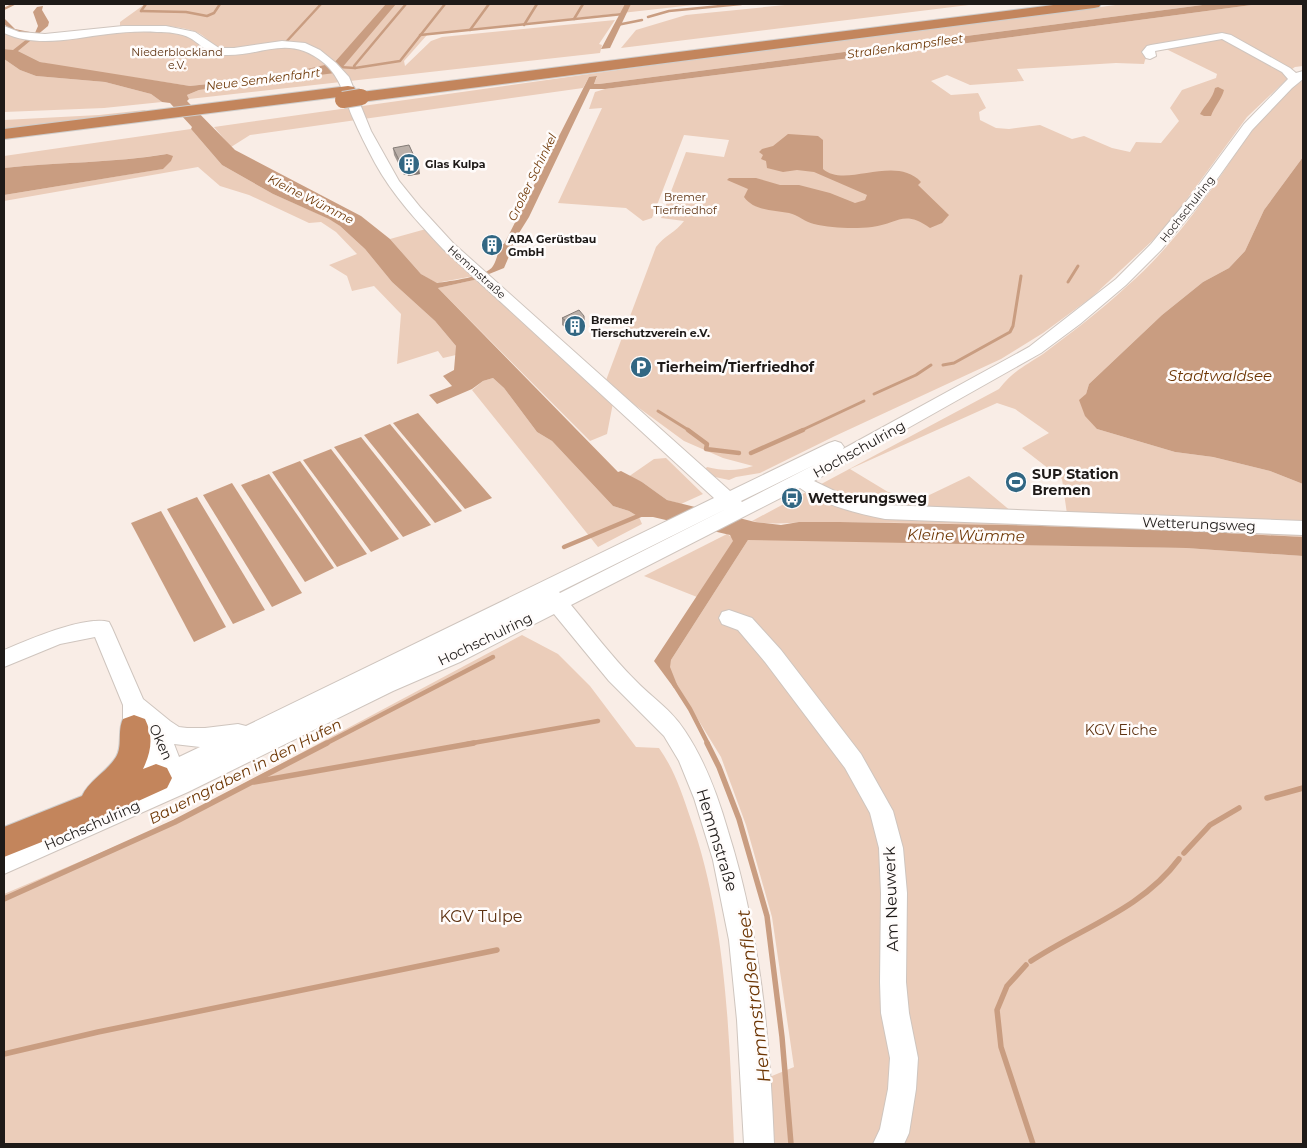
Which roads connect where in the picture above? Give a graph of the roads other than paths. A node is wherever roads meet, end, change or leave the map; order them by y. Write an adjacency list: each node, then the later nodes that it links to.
1 (1036, 4): 6 (highway)
2 (1094, 4): 6 (highway)
3 (4, 29): 15 (street, Hemmstraße)
4 (1150, 56): 5 (street)
5 (1297, 73): 13 (street, Hochschulring)
6 (348, 93): 7 (highway)
7 (229, 107): 9 (highway); 9 (highway)
8 (10, 117): 9 (highway)
9 (152, 119): 10 (highway); 11 (highway); 12 (highway)
10 (4, 134)
11 (4, 144)
12 (40, 146)
13 (956, 394): 14 (street, Hochschulring); 15 (street, Hochschulring)
14 (801, 480): 15 (street, Hochschulring); 16 (street, Wetterungsweg)
15 (734, 508): 17 (street, Hochschulring); 17 (street, Hochschulring)
16 (1303, 528)
17 (551, 597): 21 (street, Hochschulring); 22 (street, Hochschulring); 26 (street, Hemmstraße)
18 (729, 618): 27 (street, Am Neuwerk)
19 (4, 659): 20 (street, Oken)
20 (140, 717): 21 (street); 22 (street, Oken); 23 (highway)
21 (262, 729): 22 (street, Hochschulring)
22 (168, 782): 23 (highway); 25 (street, Hochschulring)
23 (80, 812): 24 (highway)
24 (4, 842)
25 (4, 863)
26 (759, 1144)
27 (888, 1144)

